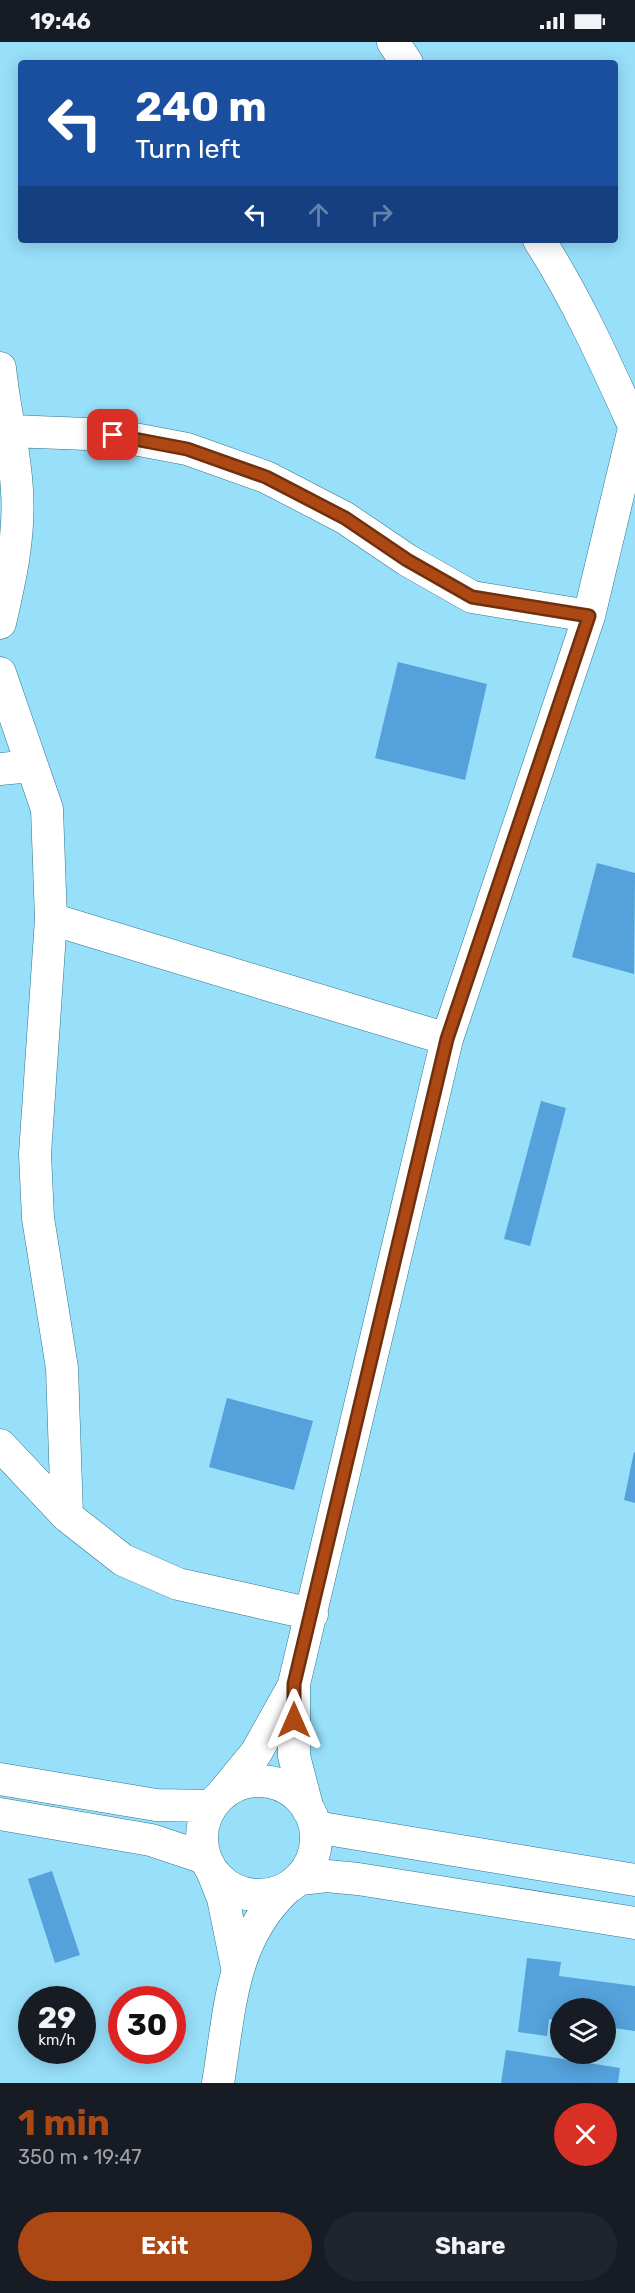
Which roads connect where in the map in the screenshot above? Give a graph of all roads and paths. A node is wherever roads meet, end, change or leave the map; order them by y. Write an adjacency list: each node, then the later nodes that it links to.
1 (393, 42): 2 (street)
2 (405, 60)
3 (541, 243): 5 (street)
4 (0, 368): 6 (street)
5 (634, 425): 7 (street)
6 (10, 431): 7 (street); 8 (street)
7 (589, 616): 13 (street)
8 (0, 623)
9 (0, 673): 10 (street)
10 (31, 766): 11 (street); 12 (street)
11 (0, 769)
12 (51, 919): 13 (street); 15 (street)
13 (447, 1039): 16 (street)
14 (0, 1445): 15 (street)
15 (68, 1516): 16 (street)
16 (312, 1614): 17 (street)
17 (294, 1684): 19 (street); 21 (street)
18 (0, 1779): 19 (street)
19 (217, 1799): 21 (street); 22 (street)
20 (0, 1814): 22 (street)
21 (312, 1818): 23 (street); 24 (street)
22 (209, 1865): 24 (street); 26 (street)
23 (635, 1880)
24 (293, 1884): 25 (street); 26 (street)
25 (635, 1923)
26 (237, 1967): 27 (street)
27 (219, 2083)

